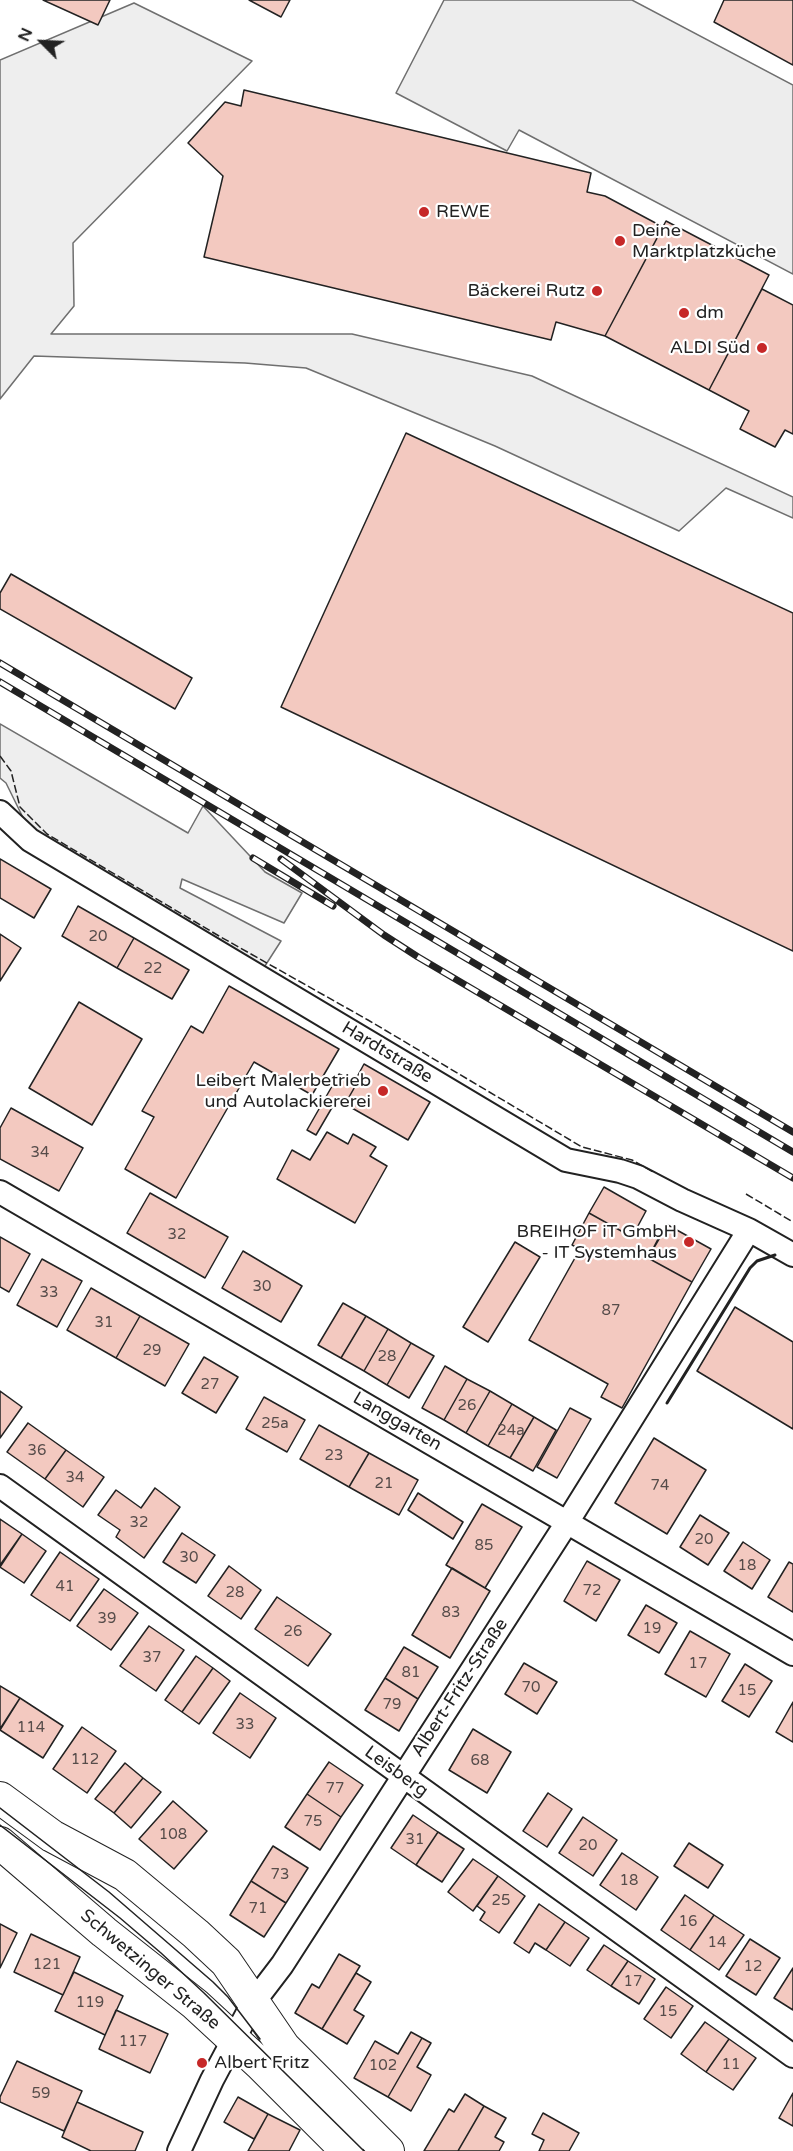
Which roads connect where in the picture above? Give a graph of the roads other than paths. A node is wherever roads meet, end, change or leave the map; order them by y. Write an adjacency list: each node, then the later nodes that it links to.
1 (0, 812): 3 (street, Hardtstraße)
2 (0, 1192): 6 (street, Langgarten)
3 (749, 1230): 4 (street, Hardtstraße); 6 (street, Albert-Fritz-Straße)
4 (793, 1255)
5 (0, 1486): 8 (street, Leisberg)
6 (568, 1521): 7 (street, Langgarten); 8 (street, Albert-Fritz-Straße)
7 (793, 1654)
8 (403, 1777): 11 (street, Albert-Fritz-Straße); 13 (street, Leisberg)
9 (0, 1798): 11 (street)
10 (0, 1843): 12 (street, Schwetzinger Straße)
11 (253, 2003): 12 (street, Albert-Fritz-Straße); 16 (street)
12 (233, 2042): 14 (street, Albert-Fritz-Straße); 15 (street, Schwetzinger Straße)
13 (793, 2056)
14 (179, 2151)
15 (346, 2151)
16 (388, 2151)

